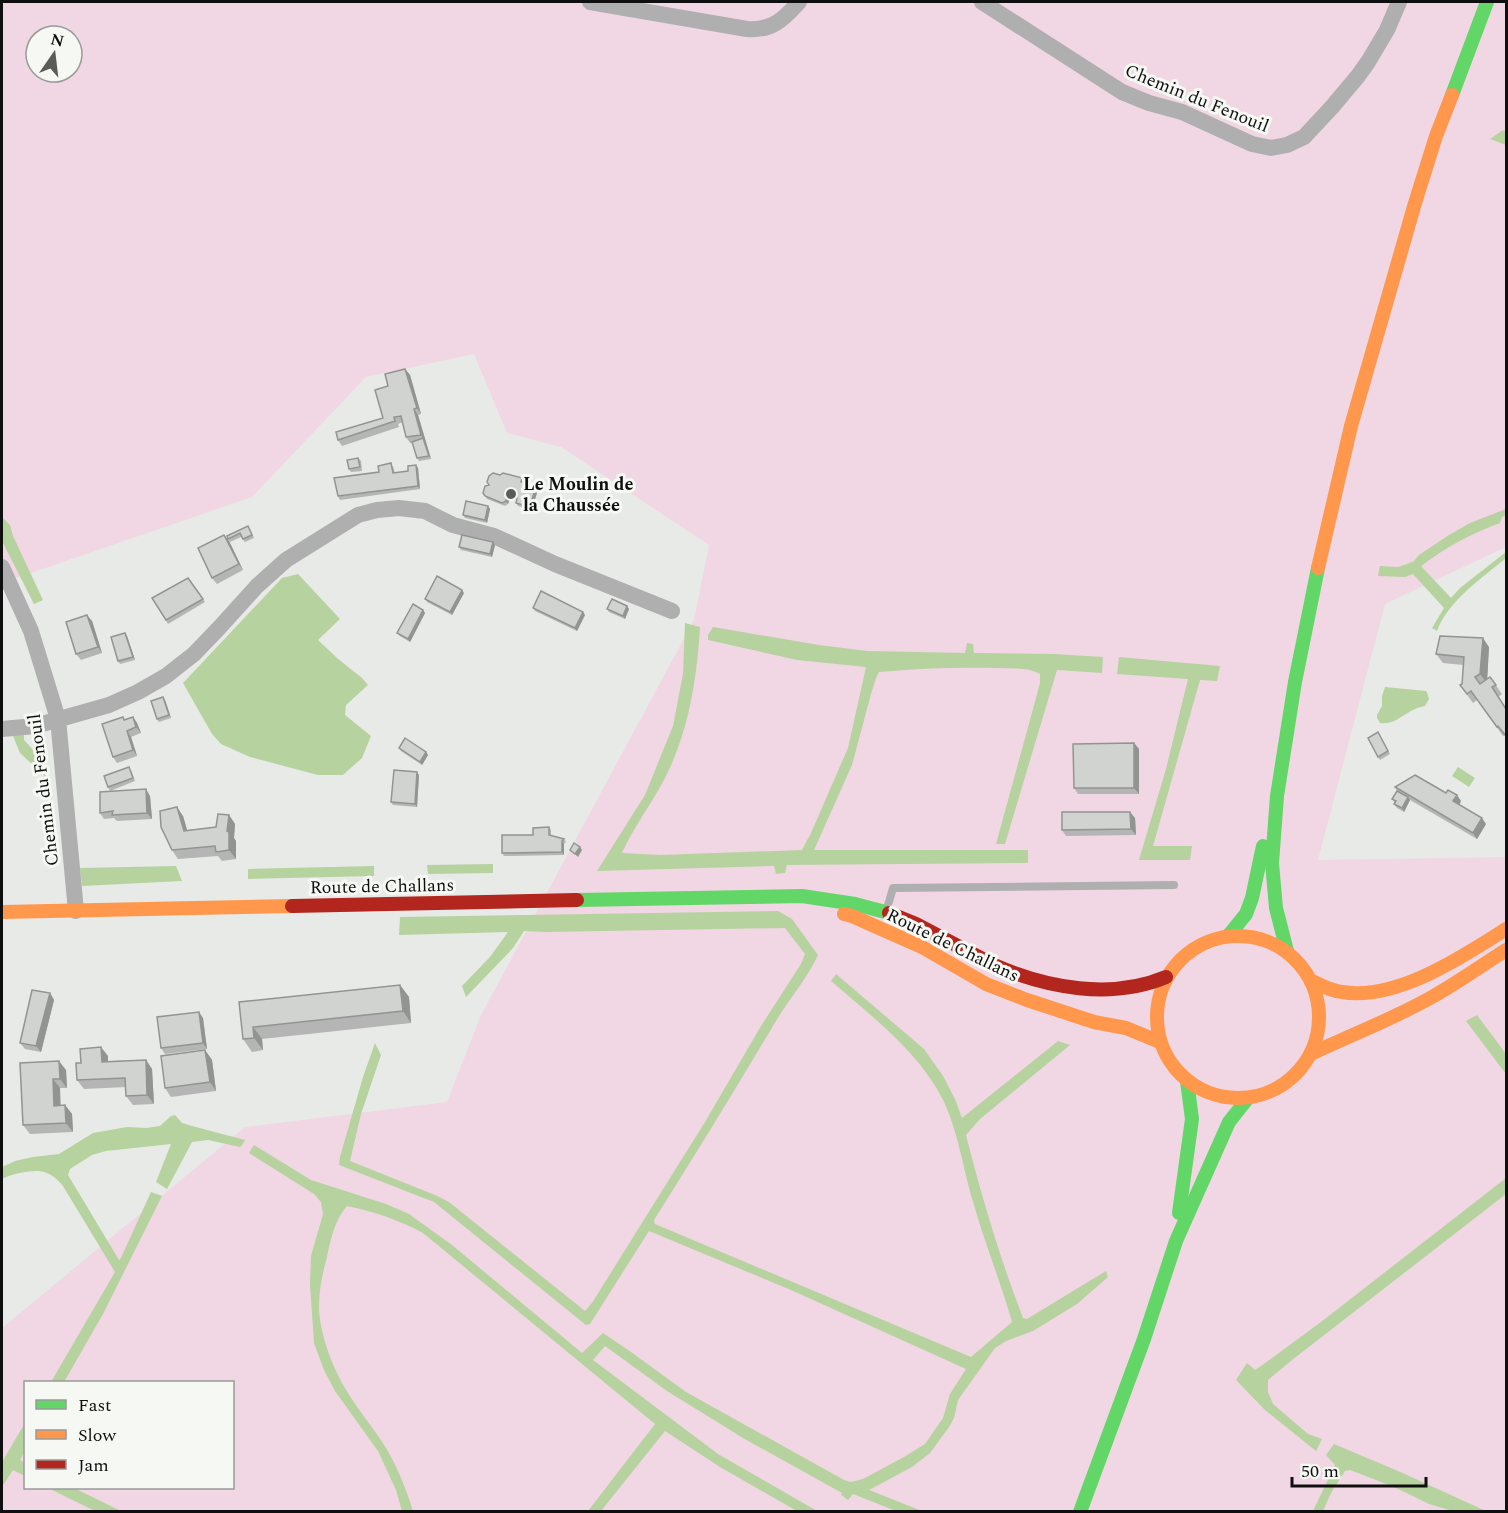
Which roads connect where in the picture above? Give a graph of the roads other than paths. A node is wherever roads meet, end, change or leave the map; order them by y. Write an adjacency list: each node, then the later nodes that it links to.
1 (590, 2): 2 (street)
2 (799, 2)
3 (982, 2): 4 (street, Chemin du Fenouil)
4 (1399, 2)
5 (1487, 2): 10 (main road)
6 (2, 567): 8 (street, Chemin du Fenouil)
7 (672, 611): 8 (street)
8 (58, 719): 9 (street); 13 (street, Chemin du Fenouil)
9 (2, 729)
10 (1277, 796): 17 (main road); 19 (main road)
11 (1174, 885): 15 (lane)
12 (763, 896): 13 (main road, Route de Challans); 15 (main road, Route de Challans); 22 (main road, Route de Challans)
13 (76, 911): 14 (main road, Route de Challans)
14 (2, 912)
15 (886, 912): 20 (main road, Route de Challans)
16 (1506, 929): 21 (main road)
17 (1228, 935): 19 (main road); 20 (main road)
18 (1506, 950): 23 (main road)
19 (1287, 951): 21 (main road)
20 (1166, 977): 22 (main road)
21 (1312, 981): 23 (main road)
22 (1160, 1042): 24 (main road)
23 (1311, 1054): 25 (main road)
24 (1187, 1080): 25 (main road); 26 (main road)
25 (1248, 1098): 26 (main road)
26 (1176, 1240): 27 (main road)
27 (1080, 1512)

